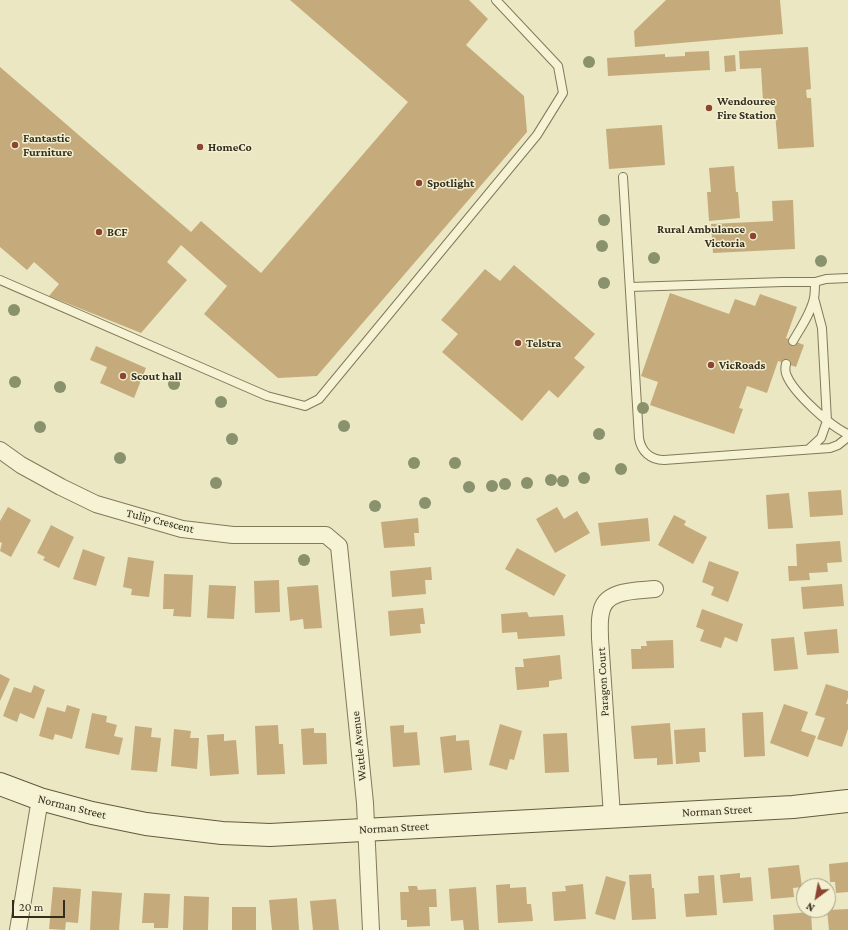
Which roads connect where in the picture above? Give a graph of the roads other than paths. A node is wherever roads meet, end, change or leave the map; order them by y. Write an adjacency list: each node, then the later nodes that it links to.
1 (496, 0): 4 (lane)
2 (623, 177): 6 (lane)
3 (848, 278): 5 (lane)
4 (0, 280)
5 (816, 282): 6 (lane); 7 (lane)
6 (630, 287): 12 (lane)
7 (814, 298): 8 (lane); 10 (lane)
8 (793, 341)
9 (786, 364): 10 (lane)
10 (827, 421): 11 (lane); 12 (lane)
11 (848, 436): 12 (lane)
12 (809, 449)
13 (0, 450): 14 (street, Tulip Crescent)
14 (340, 563): 22 (street, Wattle Avenue)
15 (655, 589): 21 (street, Paragon Court)
16 (0, 784): 17 (main road, Norman Street)
17 (40, 799): 22 (main road, Norman Street); 23 (street)
18 (848, 801): 19 (main road, Norman Street)
19 (793, 807): 20 (main road, Norman Street); 21 (main road, Norman Street)
20 (848, 812)
21 (612, 816): 22 (main road, Norman Street)
22 (367, 830): 24 (street, Wattle Avenue)
23 (18, 930)
24 (371, 930)

